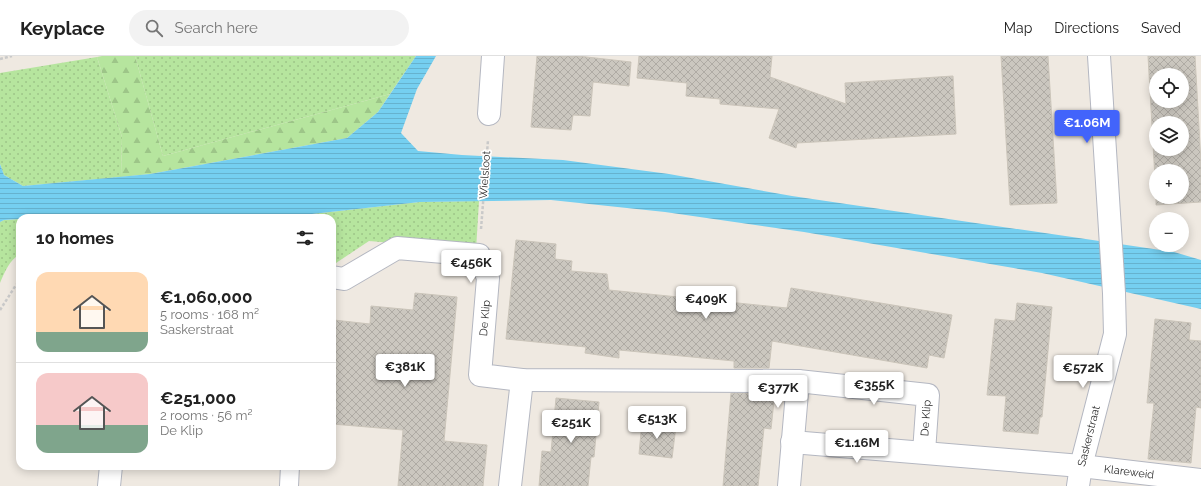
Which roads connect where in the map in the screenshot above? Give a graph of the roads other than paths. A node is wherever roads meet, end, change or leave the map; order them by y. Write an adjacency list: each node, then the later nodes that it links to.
1 (493, 56): 3 (street)
2 (1099, 56): 11 (street, Saskerstraat)
3 (489, 114)
4 (336, 278): 5 (street, De Klip)
5 (522, 380): 6 (street, De Klip); 15 (street)
6 (798, 381): 7 (street); 8 (street, De Klip)
7 (792, 442): 8 (street, De Klip); 16 (street)
8 (924, 452): 11 (street, De Klip)
9 (111, 470): 13 (street)
10 (290, 470): 14 (lane)
11 (1080, 476): 12 (street, Klareweid)
12 (1201, 480)
13 (109, 486)
14 (289, 486)
15 (510, 486)
16 (790, 486)

